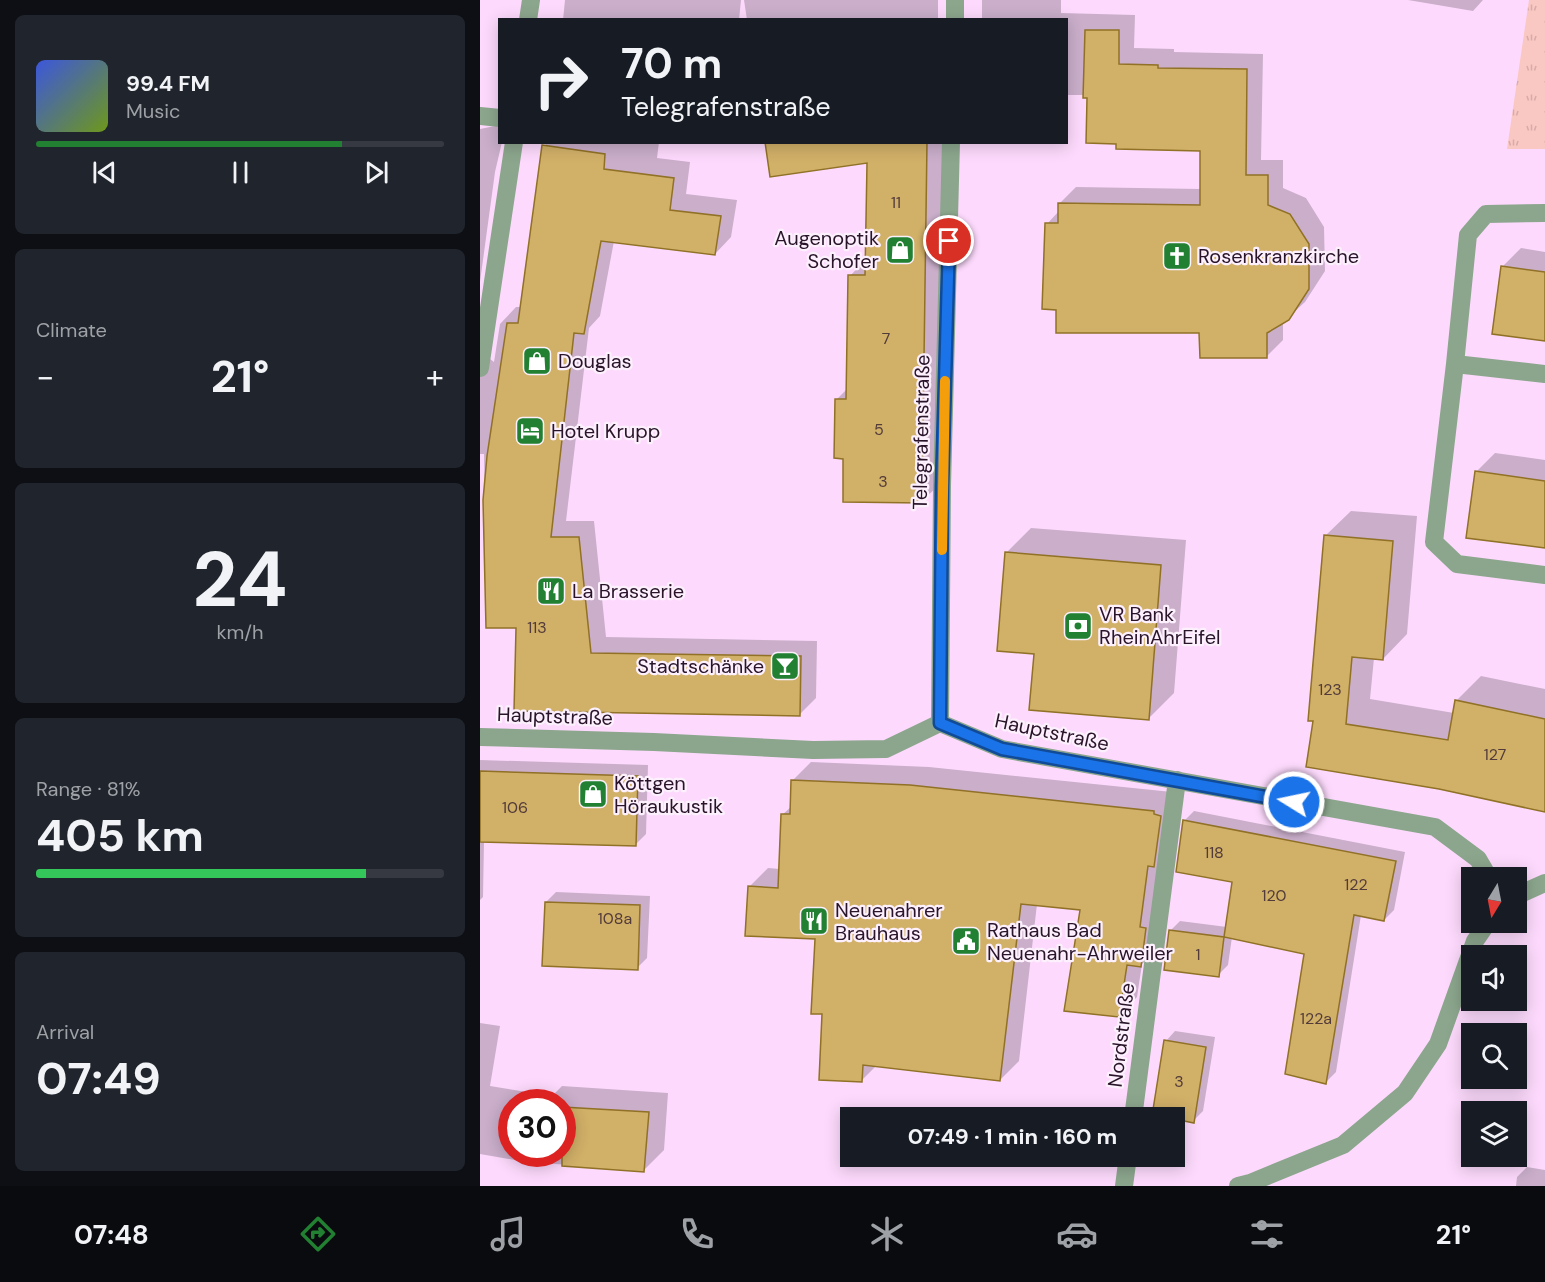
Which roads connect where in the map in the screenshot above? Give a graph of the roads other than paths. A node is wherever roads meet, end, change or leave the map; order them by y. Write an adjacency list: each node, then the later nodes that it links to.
1 (531, 0): 3 (street)
2 (955, 0): 4 (street)
3 (528, 18)
4 (955, 18)
5 (480, 116): 6 (street)
6 (498, 118)
7 (514, 144): 11 (street)
8 (951, 144): 14 (street, Telegrafenstraße)
9 (1545, 213): 10 (street)
10 (1455, 364): 12 (street); 13 (street)
11 (480, 369)
12 (1545, 374)
13 (1545, 575)
14 (940, 723): 15 (street, Hauptstraße); 16 (street, Hauptstraße)
15 (480, 737)
16 (1177, 780): 17 (street, Hauptstraße); 21 (street, Nordstraße)
17 (1483, 867)
18 (1545, 883): 19 (street)
19 (1527, 891)
20 (1480, 933): 24 (street)
21 (1134, 1107)
22 (1127, 1167): 23 (street)
23 (1124, 1186)
24 (1238, 1186)

